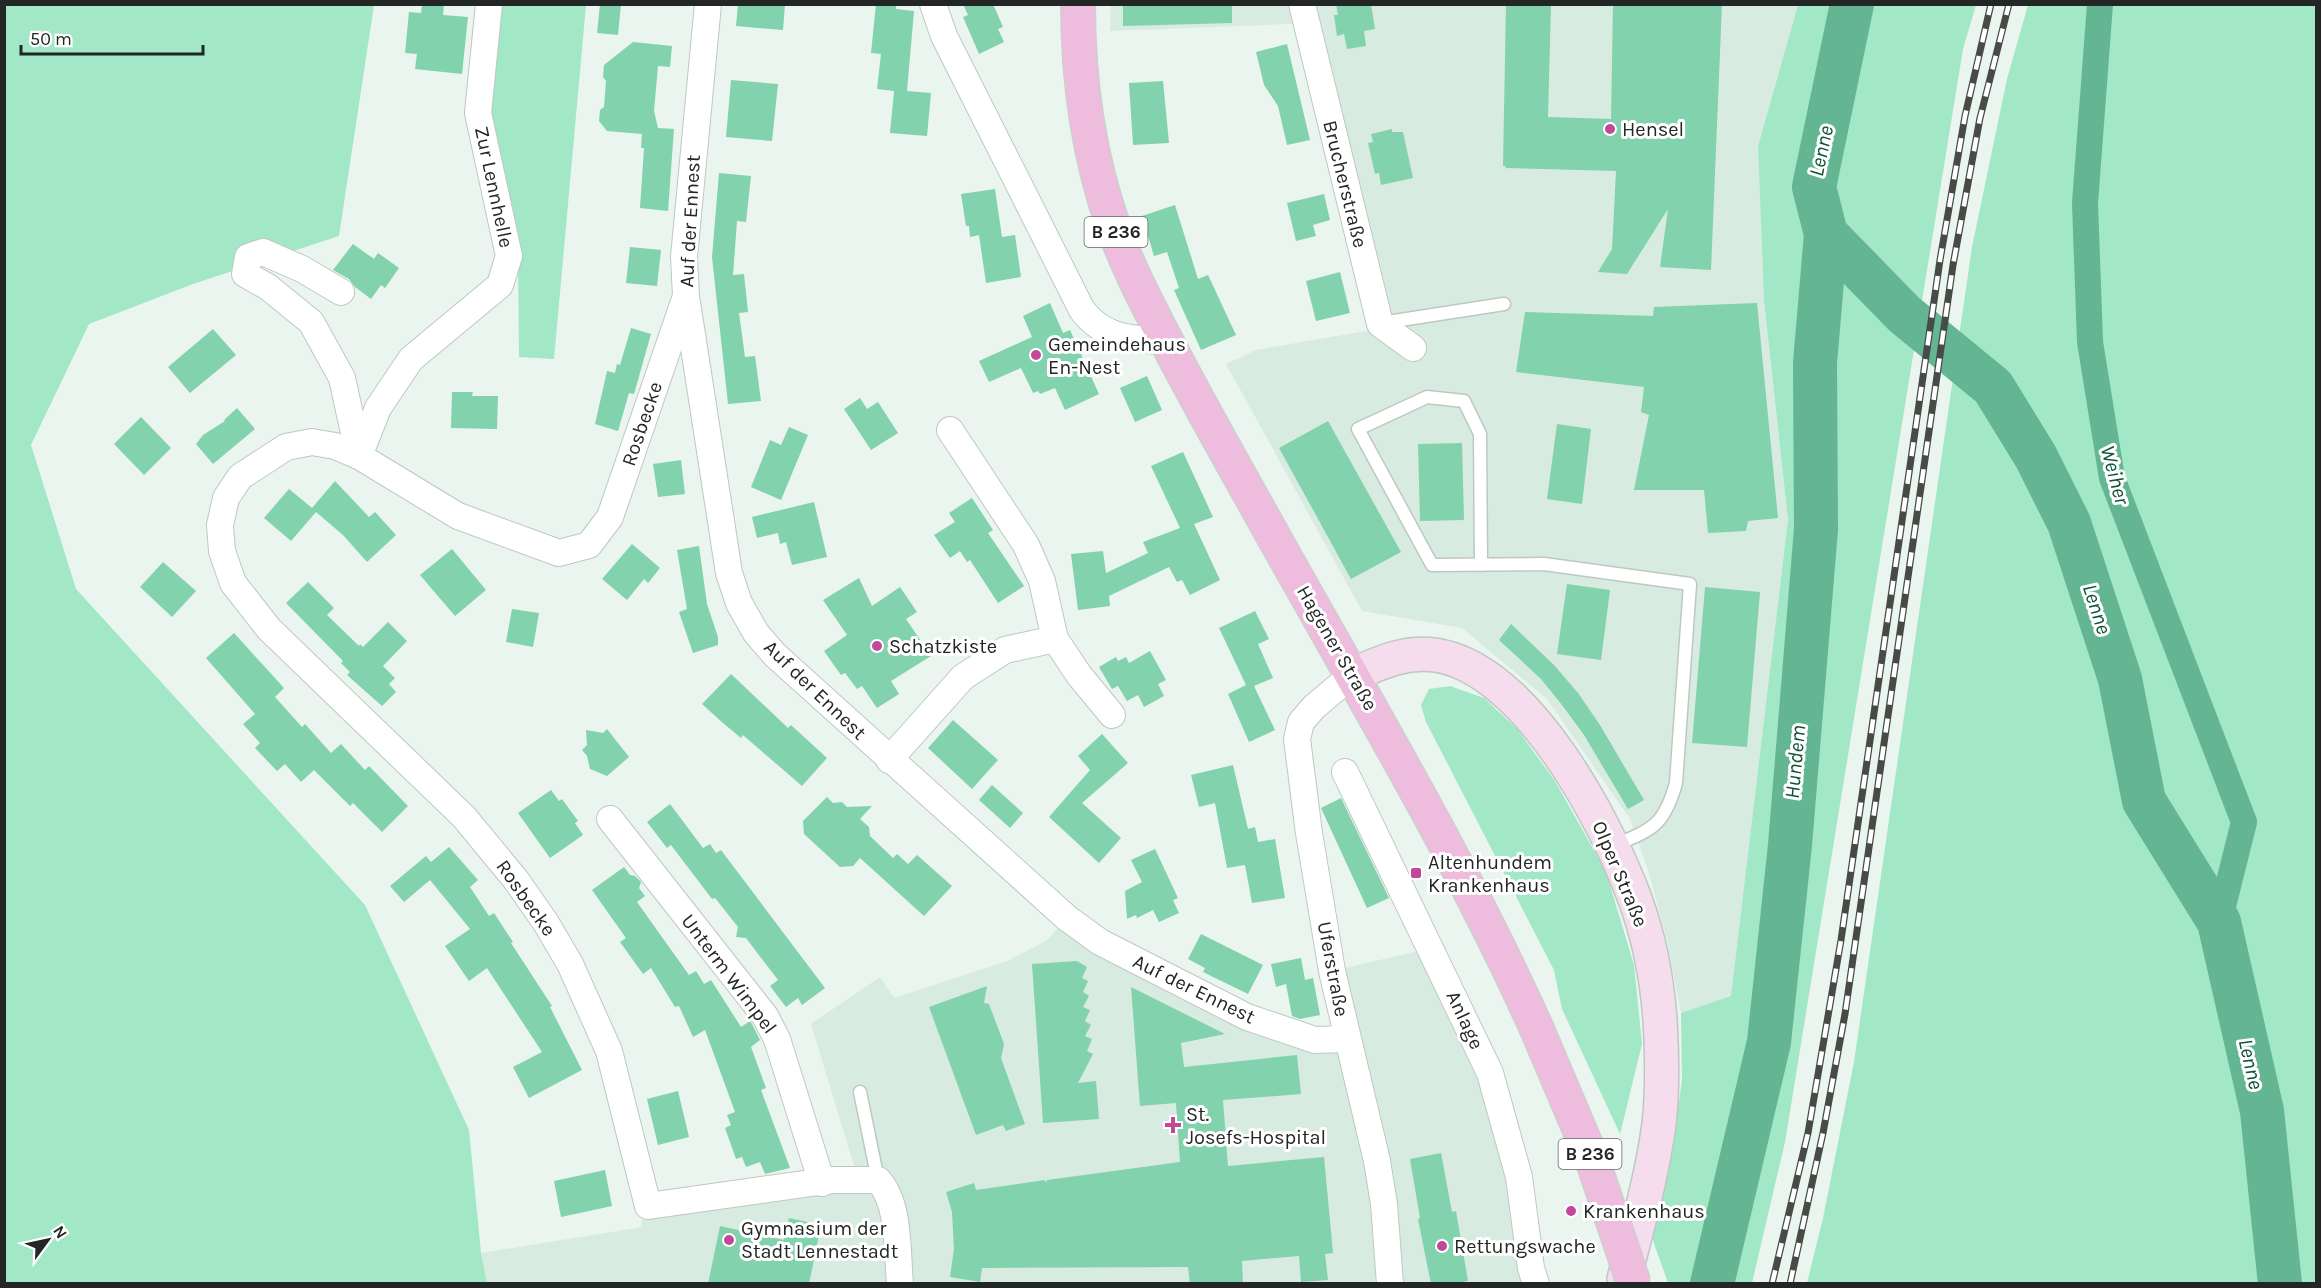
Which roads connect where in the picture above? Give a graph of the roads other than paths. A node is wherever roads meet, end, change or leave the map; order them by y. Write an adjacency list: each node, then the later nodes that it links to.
1 (489, 4): 13 (street, Zur Lennhelle)
2 (708, 4): 7 (street, Auf der Ennest)
3 (933, 4): 10 (street)
4 (1078, 4): 10 (main road, Hagener Straße / B 236)
5 (1302, 4): 9 (street, Brucherstraße)
6 (341, 292): 13 (street)
7 (686, 296): 13 (street, Rosbecke); 18 (street, Auf der Ennest)
8 (1504, 304): 9 (lane)
9 (1380, 324): 11 (street)
10 (1167, 342): 16 (main road, Hagener Straße / B 236)
11 (1413, 348)
12 (950, 430): 15 (street)
13 (358, 456): 25 (street, Rosbecke)
14 (1481, 565): 14 (lane); 21 (lane)
15 (1055, 639): 17 (street); 18 (street)
16 (1352, 675): 21 (main road, Olper Straße); 22 (street, Uferstraße); 30 (main road, Hagener Straße / B 236, bridge)
17 (1112, 715)
18 (889, 760): 22 (street, Auf der Ennest)
19 (1345, 771): 28 (street, Anlage)
20 (610, 819): 25 (street, Unterm Wimpel)
21 (1612, 847): 29 (main road, Olper Straße)
22 (1347, 1039): 27 (street, Uferstraße)
23 (860, 1092): 24 (lane)
24 (878, 1180): 25 (street, Rosbecke); 26 (street)
25 (822, 1183)
26 (900, 1284)
27 (1390, 1284)
28 (1536, 1284)
29 (1622, 1284)
30 (1634, 1284)

